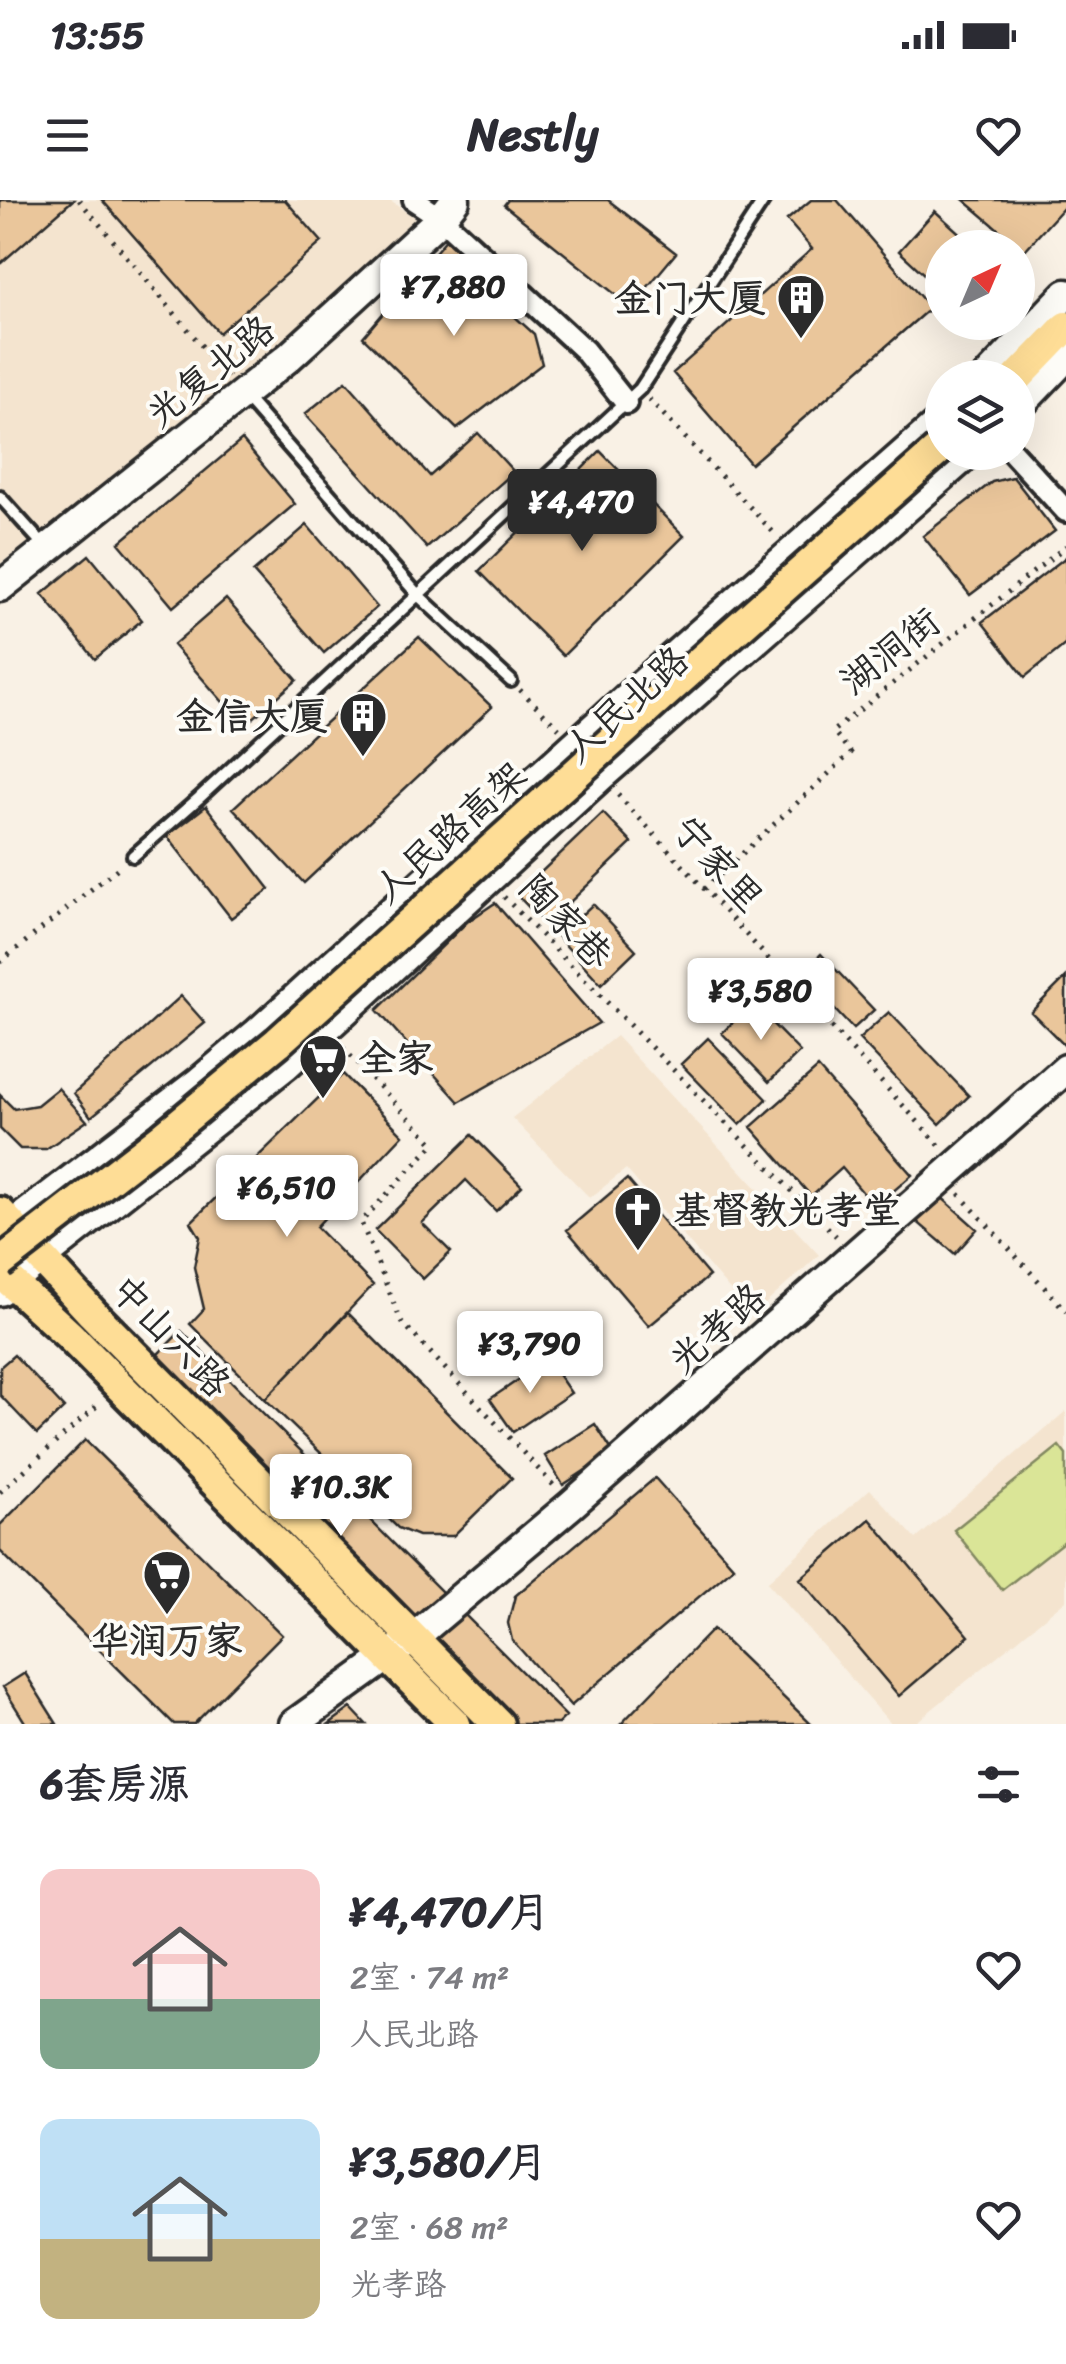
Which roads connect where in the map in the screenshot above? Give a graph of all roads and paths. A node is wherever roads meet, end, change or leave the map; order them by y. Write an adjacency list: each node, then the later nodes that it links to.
1 (80, 200): 11 (path)
2 (414, 200): 4 (street)
3 (764, 200): 12 (lane)
4 (448, 209): 11 (main road, 光复北路); 12 (street)
5 (1066, 294): 8 (main road)
6 (1066, 327): 9 (main road)
7 (1066, 358): 10 (main road)
8 (1003, 360)
9 (1035, 360)
10 (1035, 390)
11 (242, 394): 20 (main road, 光复北路); 23 (lane)
12 (633, 396): 21 (path); 23 (lane)
13 (925, 435): 21 (main road, 人民北路)
14 (925, 462): 37 (main road, 人民路高架, bridge)
15 (950, 470): 26 (main road, 人民北路)
16 (1028, 470): 18 (street)
17 (0, 496): 20 (lane)
18 (1066, 511)
19 (1066, 546): 29 (path, 湖洞街)
20 (48, 549): 22 (main road, 光复北路)
21 (792, 553): 25 (main road, 人民北路)
22 (0, 586)
23 (418, 594): 24 (lane); 27 (lane)
24 (511, 681): 25 (path)
25 (574, 745): 34 (main road, 人民北路)
26 (601, 776): 28 (main road, 人民北路); 29 (path, 宁家里)
27 (133, 856): 30 (path)
28 (488, 881): 31 (main road, 人民北路); 35 (path, 陶家巷)
29 (704, 890): 33 (path, 宁家里)
30 (0, 962)
31 (326, 1029): 36 (main road, 人民北路); 41 (path)
32 (1066, 1069): 33 (main road, 光孝路)
33 (950, 1171): 35 (main road, 光孝路); 38 (path, 宁家里)
34 (4, 1224): 36 (main road, 中山六路)
35 (856, 1257): 41 (main road, 光孝路)
36 (41, 1259): 37 (main road, 人民北路); 42 (main road, 中山六路)
37 (3, 1277): 39 (main road, 中山六路)
38 (1066, 1312)
39 (120, 1386): 40 (path); 43 (main road, 中山六路)
40 (0, 1492)
41 (572, 1505): 42 (main road, 光孝路)
42 (412, 1638): 43 (main road, 光孝路); 46 (main road, 中山六路)
43 (386, 1657): 44 (main road, 光孝路); 45 (main road, 中山六路)
44 (294, 1724)
45 (454, 1724)
46 (498, 1724)

